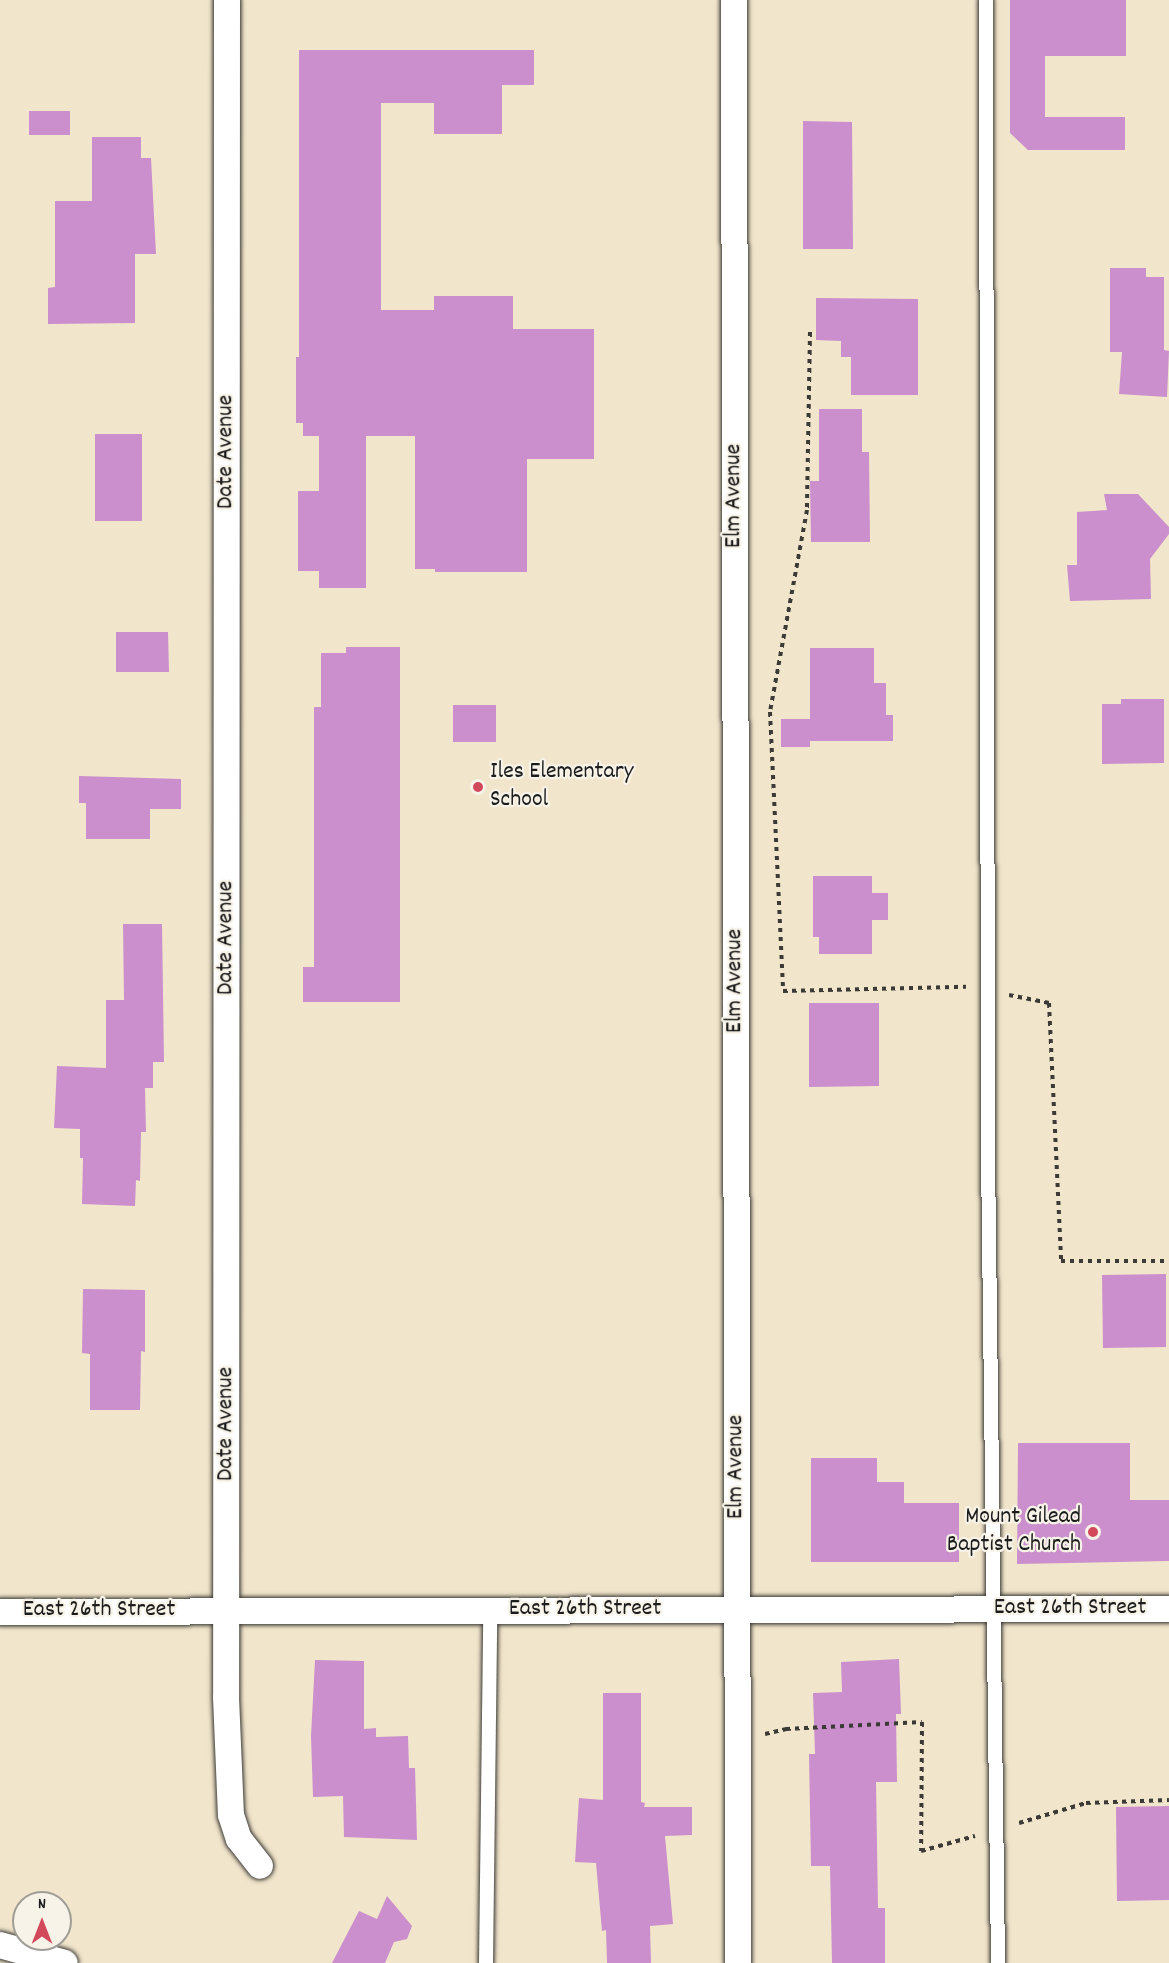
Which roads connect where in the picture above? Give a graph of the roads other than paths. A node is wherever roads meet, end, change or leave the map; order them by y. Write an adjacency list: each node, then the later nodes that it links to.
1 (227, 0): 7 (street, Date Avenue)
2 (734, 0): 6 (street, Elm Avenue)
3 (986, 0): 4 (lane)
4 (995, 1608): 5 (street, East 26th Street); 6 (street, East 26th Street); 15 (lane)
5 (1169, 1609)
6 (738, 1610): 8 (street, East 26th Street); 14 (street, Elm Avenue)
7 (227, 1611): 8 (street, East 26th Street); 9 (street, East 26th Street); 10 (street, Date Avenue)
8 (490, 1611): 13 (lane)
9 (0, 1612)
10 (261, 1866)
11 (0, 1945): 12 (street)
12 (65, 1963)
13 (486, 1963)
14 (738, 1963)
15 (998, 1963)

